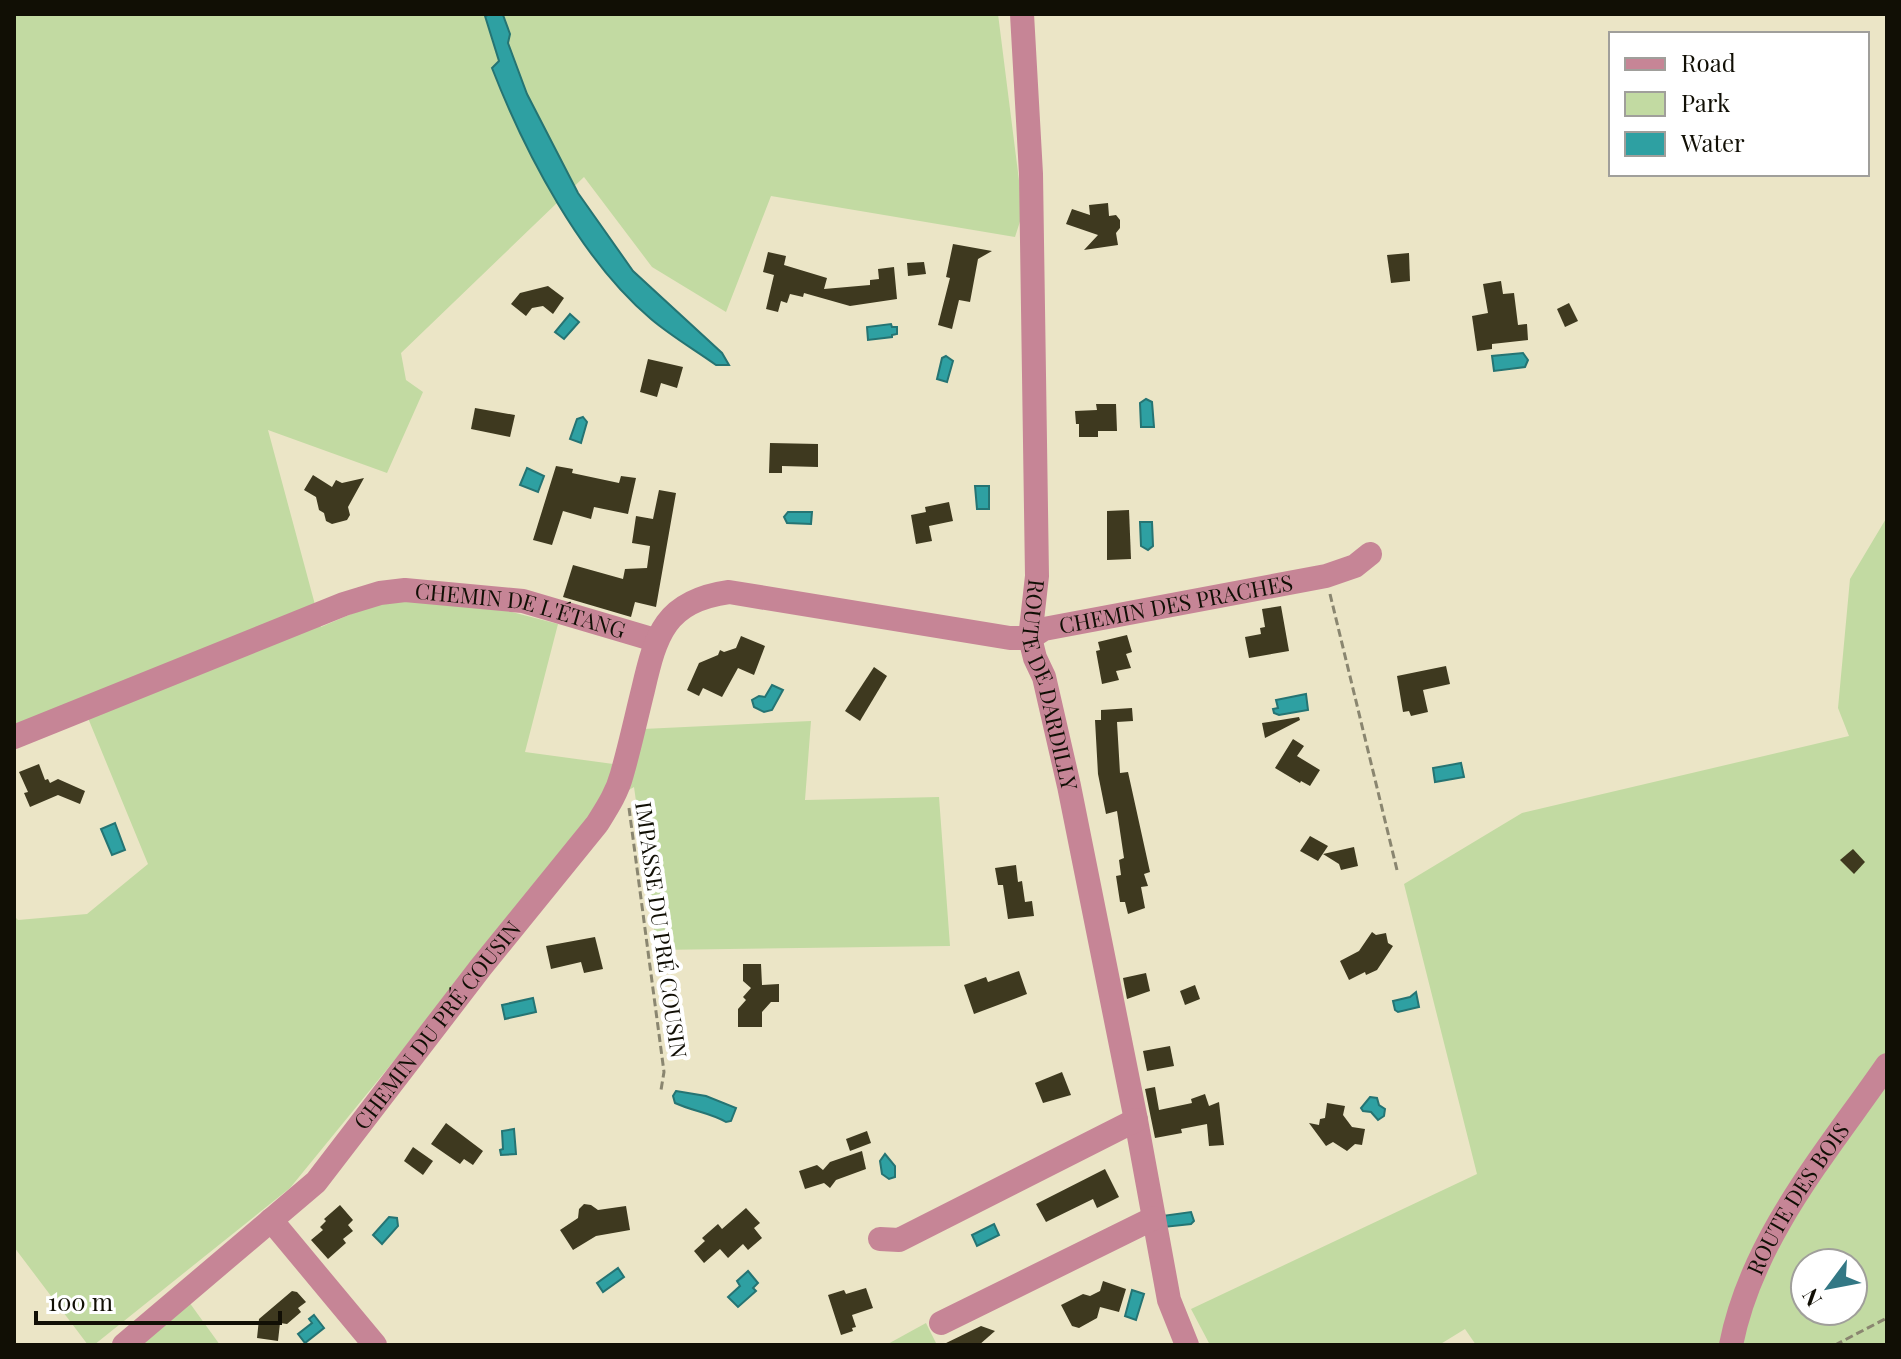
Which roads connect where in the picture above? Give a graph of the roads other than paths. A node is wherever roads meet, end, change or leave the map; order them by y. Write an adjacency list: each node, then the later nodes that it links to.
1 (1022, 14): 3 (street, ROUTE DE DARDILLY)
2 (1370, 554): 3 (street, CHEMIN DES PRACHES)
3 (1030, 638): 4 (street, CHEMIN DE L'ÉTANG); 7 (street, ROUTE DE DARDILLY)
4 (655, 640): 5 (street, CHEMIN DE L'ÉTANG); 9 (street, CHEMIN DU PRÉ COUSIN)
5 (14, 737)
6 (1887, 1065): 15 (street, ROUTE DES BOIS)
7 (1136, 1120): 8 (street, ROUTE DE DARDILLY); 10 (street)
8 (1154, 1218): 11 (street); 14 (street, ROUTE DE DARDILLY)
9 (271, 1220): 12 (street, CHEMIN DU PRÉ COUSIN); 13 (street)
10 (880, 1239)
11 (941, 1323)
12 (124, 1345)
13 (375, 1345)
14 (1187, 1345)
15 (1731, 1345)

